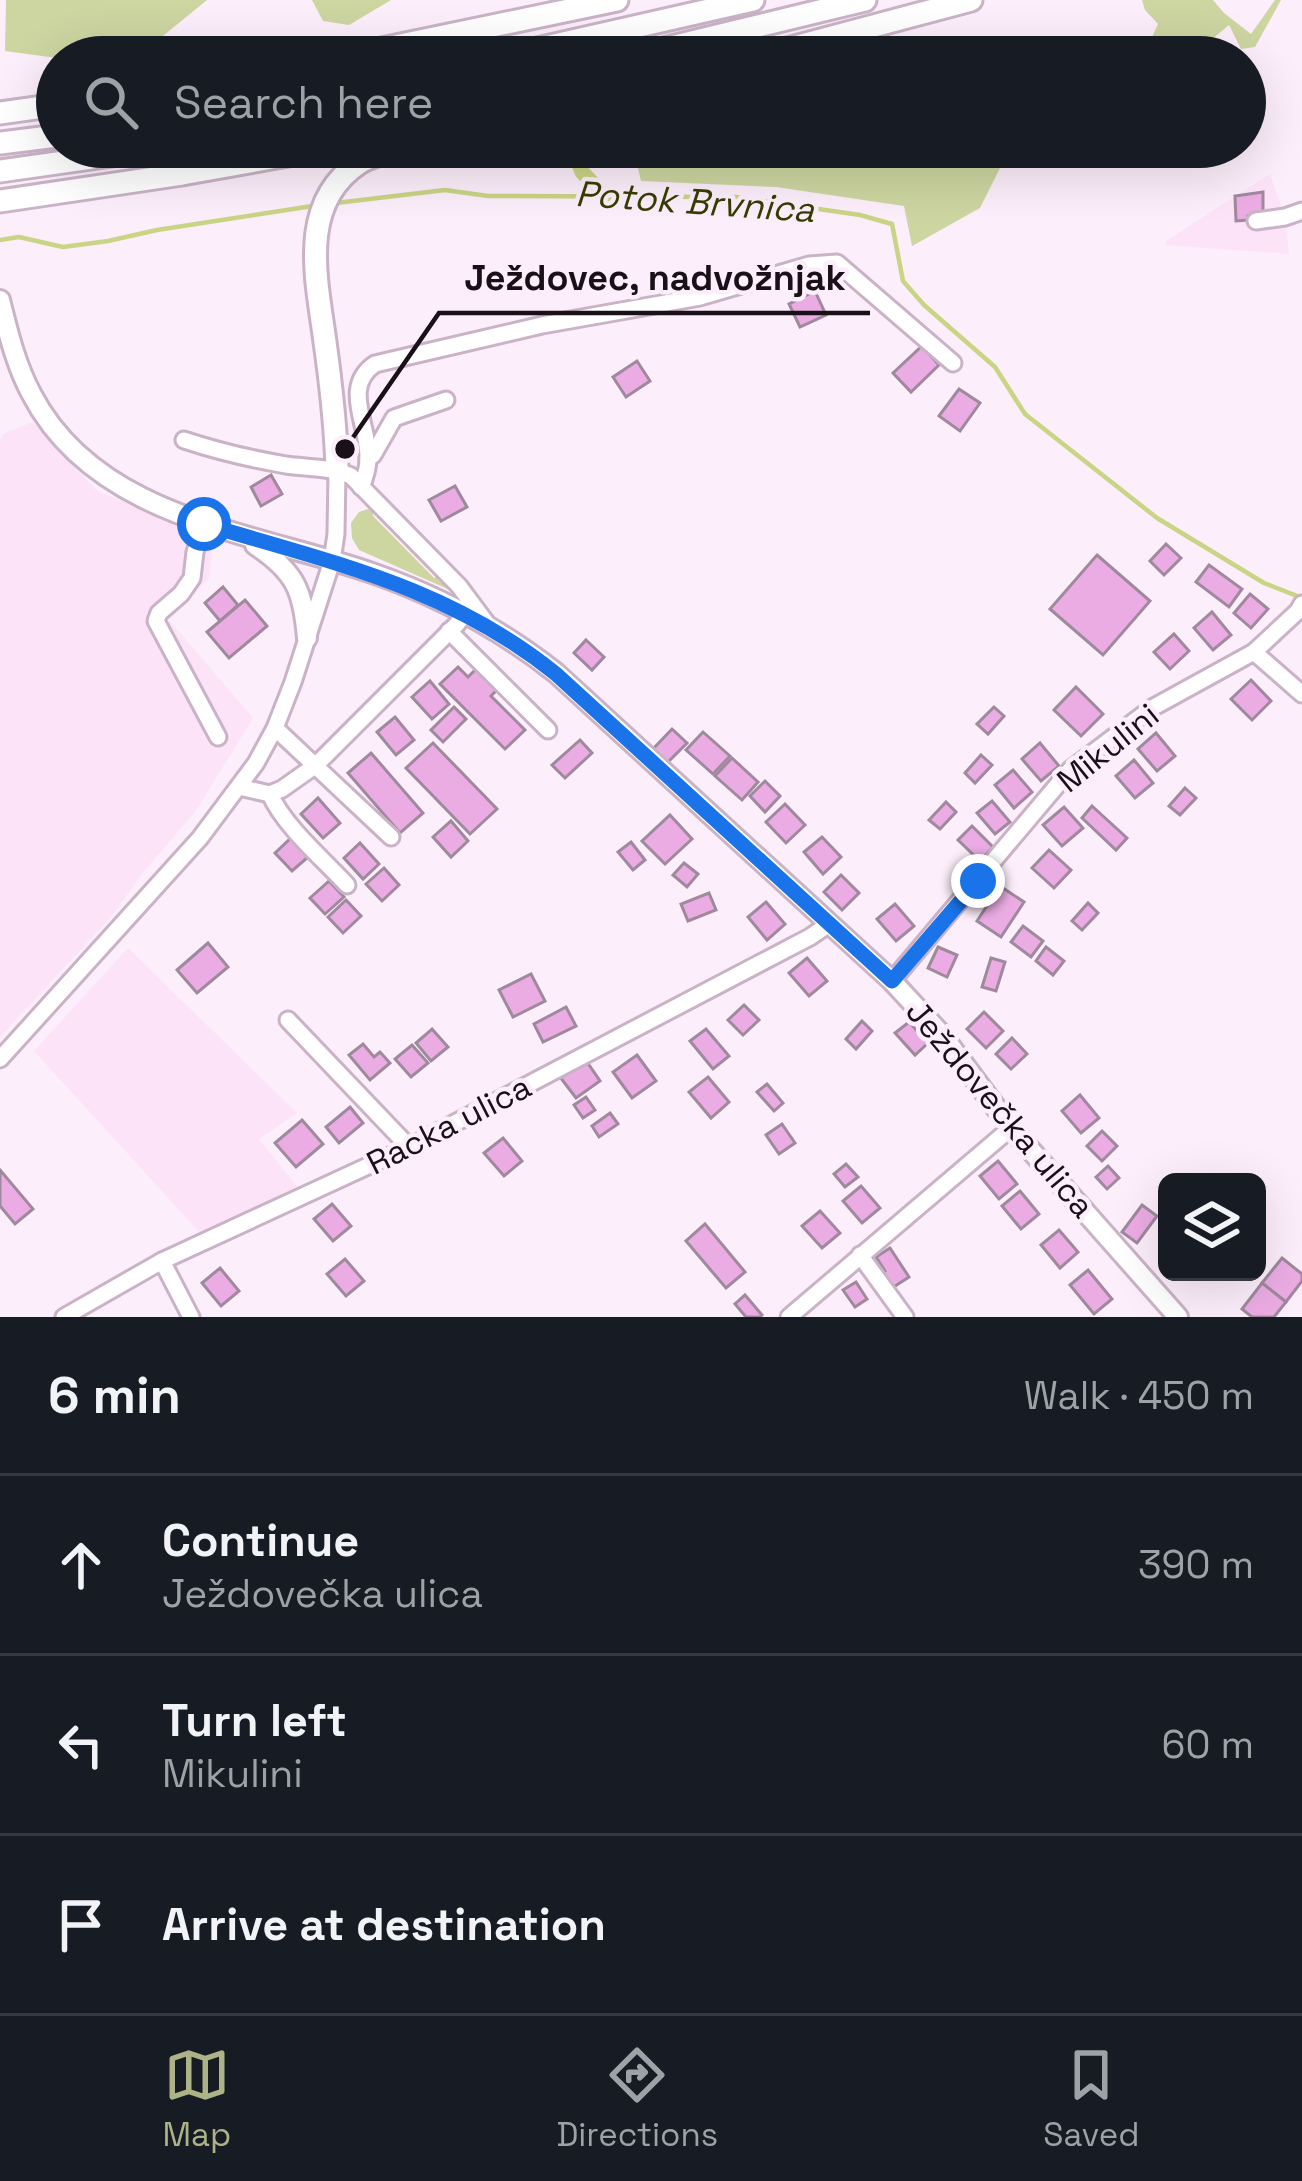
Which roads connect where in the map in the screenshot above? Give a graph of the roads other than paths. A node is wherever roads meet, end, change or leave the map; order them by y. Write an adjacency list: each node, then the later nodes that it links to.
1 (617, 0): 5 (highway)
2 (753, 0): 6 (highway)
3 (865, 0): 7 (highway)
4 (971, 0): 8 (highway)
5 (450, 36)
6 (594, 36)
7 (717, 36)
8 (836, 36)
9 (36, 108): 10 (highway)
10 (0, 113)
11 (36, 139): 12 (highway)
12 (0, 143)
13 (36, 166): 16 (highway)
14 (216, 168): 17 (highway)
15 (354, 168): 25 (highway)
16 (0, 171)
17 (0, 201)
18 (1301, 215): 19 (street)
19 (1256, 220)
20 (0, 300): 27 (main road, Ježdovečka ulica)
21 (952, 363): 24 (street)
22 (446, 400): 24 (street)
23 (184, 440): 25 (street)
24 (368, 458): 26 (street)
25 (338, 471): 26 (street, Ježdovečka ulica); 29 (street)
26 (361, 487): 32 (street, Ježdovečka ulica)
27 (204, 524): 28 (main road, Ježdovečka ulica); 39 (street)
28 (236, 533): 29 (main road, Ježdovečka ulica); 34 (main road)
29 (332, 561): 31 (main road, Ježdovečka ulica); 34 (street)
30 (1300, 607): 35 (street, Mikulini)
31 (465, 613): 32 (main road, Ježdovečka ulica); 33 (street)
32 (488, 625): 45 (main road, Ježdovečka ulica)
33 (449, 632): 38 (street); 40 (street)
34 (307, 638): 37 (street)
35 (1254, 652): 36 (street); 46 (street, Mikulini)
36 (1302, 694)
37 (275, 728): 40 (street); 41 (street)
38 (548, 730)
39 (218, 737)
40 (316, 765): 42 (street); 43 (street)
41 (239, 788): 42 (street); 48 (street)
42 (270, 794): 44 (street)
43 (391, 837)
44 (347, 885)
45 (829, 925): 46 (main road, Ježdovečka ulica); 50 (street, Racka ulica)
46 (892, 981): 49 (main road, Ježdovečka ulica)
47 (289, 1020): 50 (street)
48 (0, 1059)
49 (1011, 1128): 51 (street); 57 (main road, Ježdovečka ulica)
50 (409, 1147): 52 (street, Racka ulica)
51 (860, 1256): 55 (street); 56 (street)
52 (162, 1262): 53 (street, Racka ulica); 54 (street)
53 (64, 1317)
54 (191, 1317)
55 (789, 1317)
56 (905, 1317)
57 (1178, 1317)

